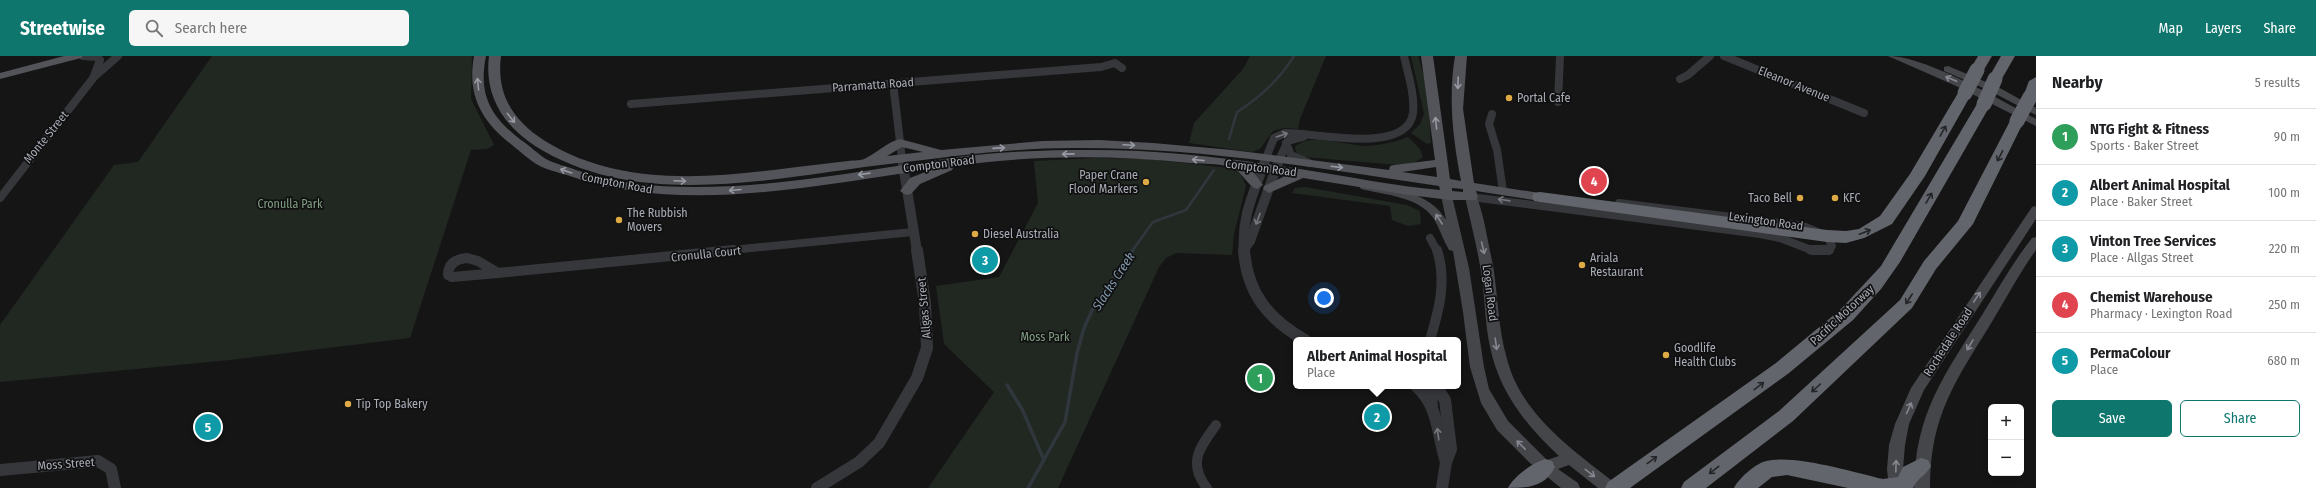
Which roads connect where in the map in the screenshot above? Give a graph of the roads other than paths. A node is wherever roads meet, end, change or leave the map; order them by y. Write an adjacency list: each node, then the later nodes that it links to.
1 (49, 56): 20 (main road)
2 (77, 56): 21 (main road)
3 (83, 56): 22 (street, Monte Street)
4 (118, 56): 22 (street, Monte Street)
5 (480, 56): 40 (main road, Compton Road, one-way to 5)
6 (495, 56): 39 (main road, Compton Road, one-way to 39)
7 (1120, 56): 18 (street)
8 (1404, 56): 33 (street)
9 (1427, 56): 38 (main road, Logan Road, one-way to 9)
10 (1461, 56): 50 (main road, Logan Road, one-way to 50)
11 (1560, 56): 27 (street)
12 (1710, 56): 23 (street)
13 (1724, 56): 30 (street, Eleanor Avenue)
14 (1893, 56): 32 (main road, one-way to 14)
15 (1916, 56): 26 (main road)
16 (1985, 56): 57 (highway, one-way to 16, bridge)
17 (2008, 56): 77 (highway, Pacific Motorway, one-way to 17, bridge)
18 (1115, 63): 19 (street); 25 (street, Parramatta Road)
19 (1122, 68)
20 (0, 69)
21 (0, 76)
22 (94, 78): 54 (street, Monte Street)
23 (1680, 79)
24 (2036, 81): 26 (highway)
25 (893, 83): 28 (street, Parramatta Road); 34 (street)
26 (2026, 101): 29 (main road); 86 (highway, one-way to 86, bridge)
27 (1558, 102)
28 (631, 104)
29 (2036, 112)
30 (1864, 113)
31 (1492, 114): 51 (street)
32 (2036, 123)
33 (1311, 136): 35 (street); 41 (street, one-way to 33)
34 (900, 143): 36 (main road); 39 (main road); 40 (street)
35 (1286, 143): 41 (street); 42 (street)
36 (946, 153): 40 (main road, Compton Road); 41 (main road, Compton Road, one-way to 41)
37 (967, 160): 40 (main road, Compton Road); 43 (main road, Compton Road, one-way to 37); 49 (main road)
38 (1441, 162): 44 (main road); 47 (main road, Logan Road)
39 (868, 163): 40 (main road, Compton Road)
40 (902, 164): 49 (street, Allgas Street)
41 (1271, 164): 42 (main road, Compton Road); 43 (main road, Compton Road); 45 (main road, Compton Road); 48 (street)
42 (1312, 164): 44 (main road, Compton Road, one-way to 44)
43 (1236, 165): 48 (main road)
44 (1362, 170): 47 (main road, Compton Road)
45 (1302, 173): 46 (main road, Compton Road); 48 (main road)
46 (1343, 180): 52 (main road, Compton Road); 60 (main road, one-way to 46)
47 (1444, 182): 50 (main road, Compton Road); 52 (main road, Logan Road)
48 (1263, 187): 63 (street)
49 (906, 191): 56 (street, Allgas Street)
50 (1470, 191): 51 (main road); 52 (main road, Compton Road); 57 (street, Lexington Road, one-way to 50); 72 (main road, Logan Road, one-way to 72)
51 (1503, 191): 53 (main road)
52 (1447, 195): 60 (main road, Logan Road)
53 (1540, 197): 57 (highway)
54 (0, 198)
55 (2036, 210): 79 (main road, Rochedale Road, one-way to 55)
56 (913, 232): 61 (street, Cronulla Court); 81 (street, Allgas Street)
57 (1827, 236)
58 (1430, 238): 62 (street)
59 (2036, 241): 73 (main road, Rochedale Road, one-way to 73)
60 (1462, 266): 74 (main road, Logan Road, one-way to 60)
61 (498, 273): 61 (street, Cronulla Court)
62 (1436, 325): 64 (street); 65 (street)
63 (1301, 337)
64 (1431, 337)
65 (1436, 337)
66 (1419, 389): 70 (street)
67 (1433, 389): 70 (street)
68 (1437, 389): 70 (street)
69 (1441, 389): 70 (street)
70 (1441, 405): 83 (street)
71 (1216, 425): 82 (street)
72 (1571, 458): 74 (main road); 77 (main road, Logan Road, one-way to 77)
73 (1920, 466): 79 (highway); 88 (main road, Rochedale Road)
74 (1545, 467): 84 (highway); 85 (main road, Logan Road)
75 (0, 470): 80 (street, Moss Street)
76 (1831, 482): 78 (highway); 79 (highway); 87 (highway)
77 (1615, 486)
78 (1746, 486)
79 (1897, 487)
80 (115, 488)
81 (817, 488)
82 (1207, 488)
83 (1442, 488)
84 (1518, 488)
85 (1572, 488)
86 (1691, 488)
87 (1849, 488)
88 (1922, 488)

